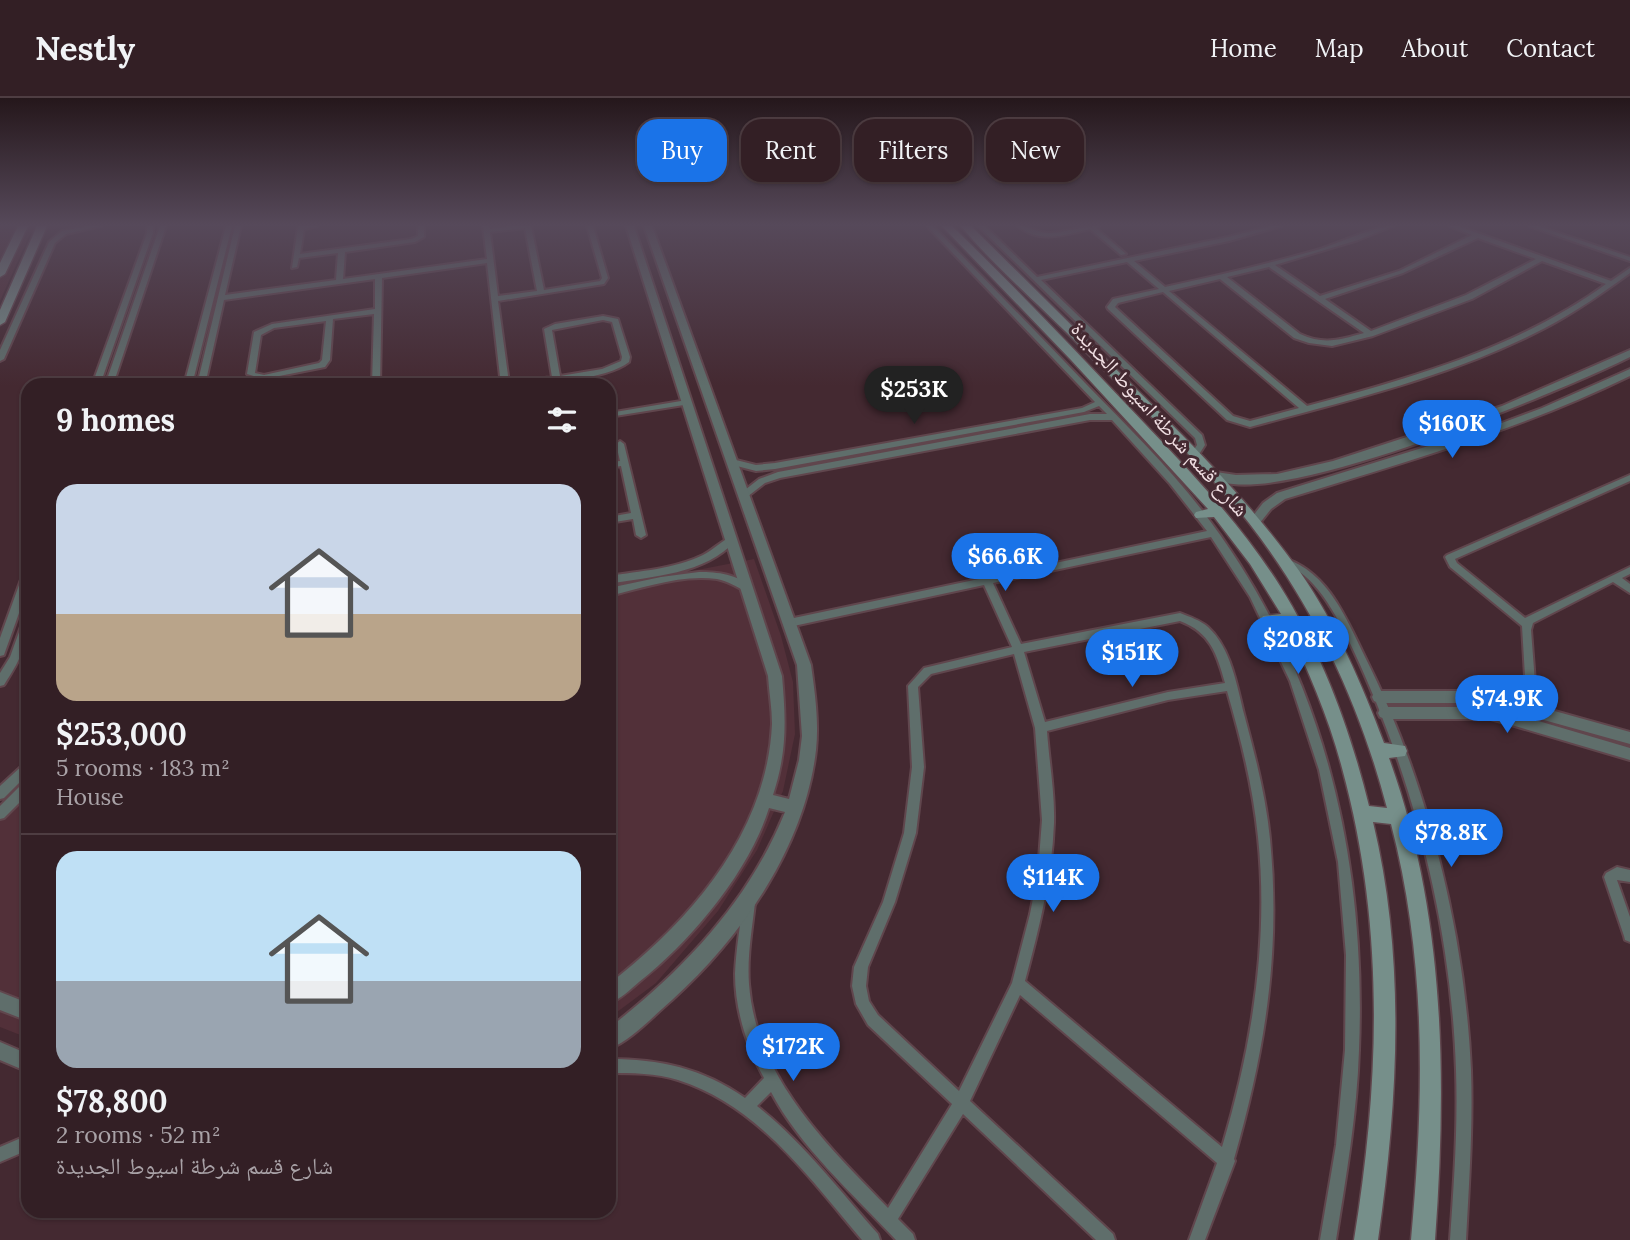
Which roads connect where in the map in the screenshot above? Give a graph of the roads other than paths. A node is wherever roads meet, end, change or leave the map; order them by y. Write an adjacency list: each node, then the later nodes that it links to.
1 (18, 279): 33 (main road)
2 (36, 279): 40 (street)
3 (133, 279): 42 (street)
4 (145, 279): 41 (street)
5 (215, 279): 47 (street)
6 (226, 279): 30 (street)
7 (357, 279): 26 (street)
8 (379, 279): 34 (street)
9 (492, 279): 31 (street)
10 (538, 279): 29 (street)
11 (604, 279): 29 (street)
12 (647, 279): 53 (street)
13 (667, 279): 57 (street)
14 (981, 279): 54 (street)
15 (1006, 279): 37 (main road, شارع قسم شرطة اسيوط الجديدة)
16 (1015, 279): 37 (main road, شارع قسم شرطة اسيوط الجديدة)
17 (1036, 279): 61 (street)
18 (1152, 279): 28 (street)
19 (1216, 279): 28 (street)
20 (1225, 279): 38 (street)
21 (1291, 279): 32 (street)
22 (1379, 279): 32 (street)
23 (1502, 279): 38 (street)
24 (1600, 279): 27 (street)
25 (1619, 279): 27 (street)
26 (339, 282): 30 (street)
27 (1613, 284): 55 (street)
28 (1164, 289): 55 (street); 55 (street)
29 (541, 293): 31 (street)
30 (221, 298): 48 (street)
31 (495, 299): 50 (street)
32 (1319, 299): 38 (street)
33 (5, 301): 36 (main road)
34 (378, 310): 35 (street); 49 (street)
35 (330, 318): 35 (street)
36 (0, 322)
37 (1059, 328): 61 (main road, شارع قسم شرطة اسيوط الجديدة); 68 (main road, شارع قسم شرطة اسيوط الجديدة)
38 (1370, 334)
39 (1630, 353): 43 (street)
40 (0, 359)
41 (114, 368): 42 (street); 46 (street)
42 (101, 370): 45 (street)
43 (1595, 371): 52 (street); 65 (street)
44 (1630, 372): 52 (street)
45 (98, 378)
46 (111, 378)
47 (190, 378)
48 (203, 378)
49 (376, 378)
50 (507, 378)
51 (556, 378): 51 (street)
52 (1613, 380): 72 (street)
53 (687, 402): 56 (street); 59 (street)
54 (1100, 403): 58 (street); 62 (street)
55 (1305, 409)
56 (616, 414)
57 (715, 416): 59 (street); 62 (street)
58 (1113, 417): 67 (street); 70 (street)
59 (693, 421): 75 (street)
60 (620, 444): 63 (street)
61 (1195, 454): 65 (main road, شارع قسم شرطة اسيوط الجديدة)
62 (732, 462): 67 (street)
63 (624, 463): 64 (street); 69 (street)
64 (616, 464)
65 (1216, 476): 72 (main road, شارع قسم شرطة اسيوط الجديدة)
66 (1630, 478): 89 (street)
67 (744, 495): 88 (street)
68 (1218, 512): 70 (main road); 77 (main road, شارع قسم شرطة اسيوط الجديدة)
69 (636, 515): 71 (street); 74 (street)
70 (1201, 515): 73 (street)
71 (616, 519)
72 (1255, 521): 76 (main road, شارع قسم شرطة اسيوط الجديدة)
73 (1214, 533): 81 (street); 87 (street)
74 (641, 536)
75 (731, 540): 80 (street); 82 (street)
76 (1284, 561): 77 (main road); 95 (street); 100 (main road, شارع قسم شرطة اسيوط الجديدة)
77 (1256, 564): 86 (main road, شارع قسم شرطة اسيوط الجديدة)
78 (1630, 570): 79 (street)
79 (1614, 578): 83 (street); 89 (street)
80 (616, 579)
81 (987, 581): 88 (street); 91 (street)
82 (747, 588): 84 (street); 106 (street)
83 (1630, 589)
84 (616, 592)
85 (21, 594): 92 (street)
86 (1291, 619): 87 (main road); 108 (main road, شارع قسم شرطة اسيوط الجديدة)
87 (1268, 620): 133 (street)
88 (789, 623): 107 (street)
89 (1526, 624): 96 (street)
90 (21, 643): 93 (street)
91 (1018, 649): 94 (street); 98 (street); 123 (street)
92 (0, 652)
93 (0, 682)
94 (1231, 686): 98 (street); 127 (street)
95 (1379, 697): 96 (street); 97 (street)
96 (1532, 709): 99 (street)
97 (1385, 713): 101 (street); 102 (street)
98 (1041, 729): 114 (street)
99 (1630, 738)
100 (1377, 750): 101 (main road); 110 (main road, شارع قسم شرطة اسيوط الجديدة)
101 (1399, 751): 136 (street)
102 (1630, 754)
103 (21, 774): 104 (street)
104 (1, 793)
105 (21, 793): 109 (street)
106 (764, 800): 107 (street); 115 (street)
107 (794, 807): 112 (street)
108 (1363, 813): 110 (main road); 134 (main road, شارع قسم شرطة اسيوط الجديدة)
109 (0, 814)
110 (1398, 817): 135 (main road, شارع قسم شرطة اسيوط الجديدة)
111 (1630, 876): 113 (street)
112 (750, 894): 118 (street); 122 (street)
113 (1630, 936)
114 (1018, 984): 123 (street); 127 (street)
115 (616, 989)
116 (0, 1001): 117 (street)
117 (21, 1009)
118 (616, 1034)
119 (0, 1051): 120 (street)
120 (21, 1060)
121 (616, 1066): 124 (street)
122 (771, 1081): 124 (street); 128 (street)
123 (961, 1102): 128 (street); 131 (street)
124 (746, 1107): 129 (street)
125 (21, 1145): 126 (street)
126 (0, 1155)
127 (1227, 1161): 132 (street)
128 (889, 1220): 130 (street)
129 (872, 1240)
130 (907, 1240)
131 (1107, 1240)
132 (1196, 1240)
133 (1328, 1240)
134 (1366, 1240)
135 (1423, 1240)
136 (1458, 1240)

